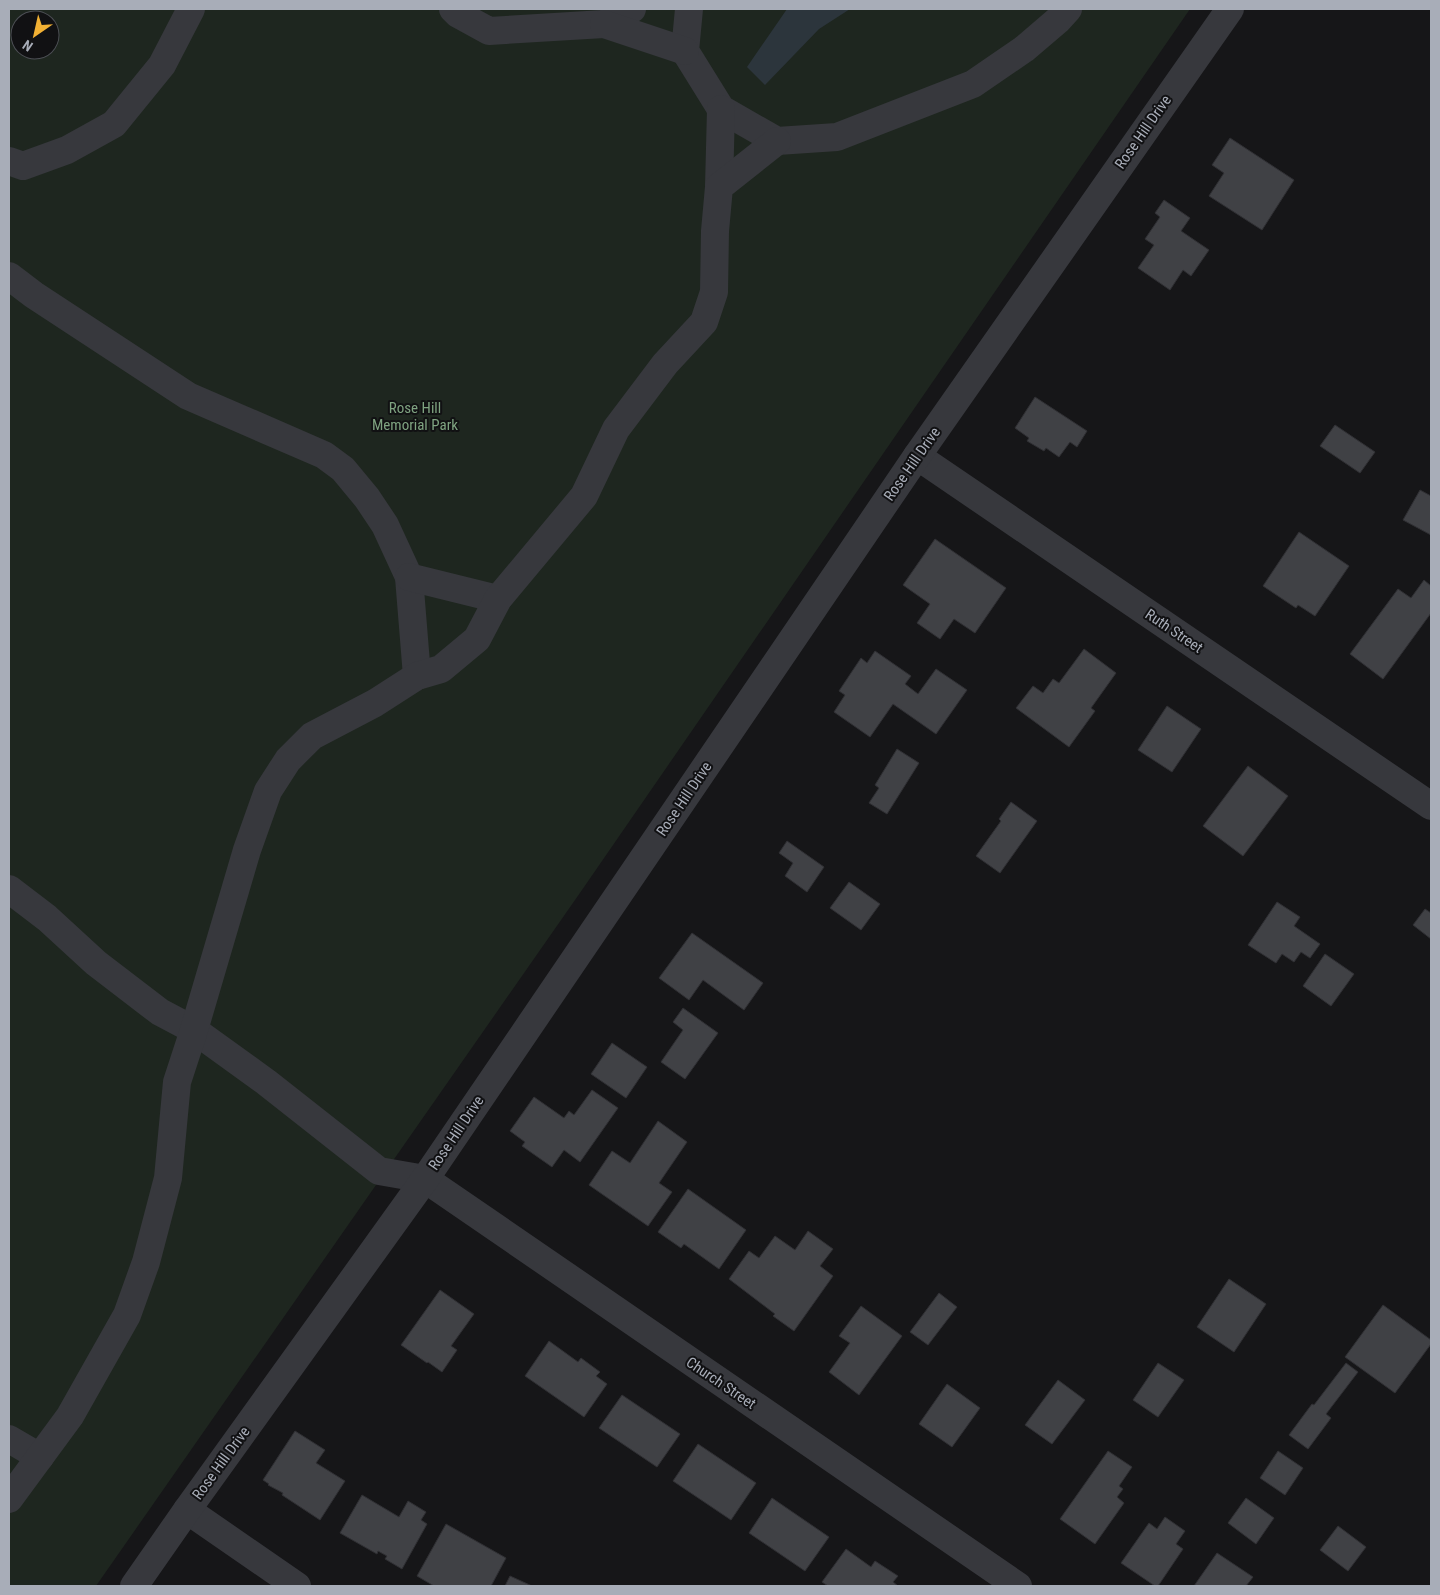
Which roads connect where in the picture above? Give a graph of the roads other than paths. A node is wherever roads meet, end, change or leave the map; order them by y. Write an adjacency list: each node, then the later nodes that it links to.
1 (191, 9): 11 (street)
2 (453, 9): 7 (street)
3 (632, 9): 7 (street)
4 (689, 9): 8 (street)
5 (1068, 9): 10 (street)
6 (1230, 9): 14 (street, Rose Hill Drive)
7 (604, 24): 8 (street)
8 (686, 51): 9 (street)
9 (721, 109): 10 (street); 12 (street)
10 (777, 141): 12 (street)
11 (14, 171)
12 (719, 187): 16 (street)
13 (9, 276): 15 (street)
14 (917, 456): 18 (street, Ruth Street); 21 (street, Rose Hill Drive)
15 (409, 577): 16 (street); 17 (street)
16 (498, 599): 17 (street)
17 (417, 676): 20 (street)
18 (1431, 806)
19 (9, 889): 20 (street)
20 (194, 1030): 21 (street); 23 (street)
21 (425, 1179): 25 (street, Rose Hill Drive); 28 (street, Church Street)
22 (9, 1439): 23 (street)
23 (40, 1457): 24 (street)
24 (9, 1499)
25 (187, 1510): 26 (street, Rose Hill Drive); 27 (street)
26 (134, 1586)
27 (297, 1586)
28 (1018, 1586)

